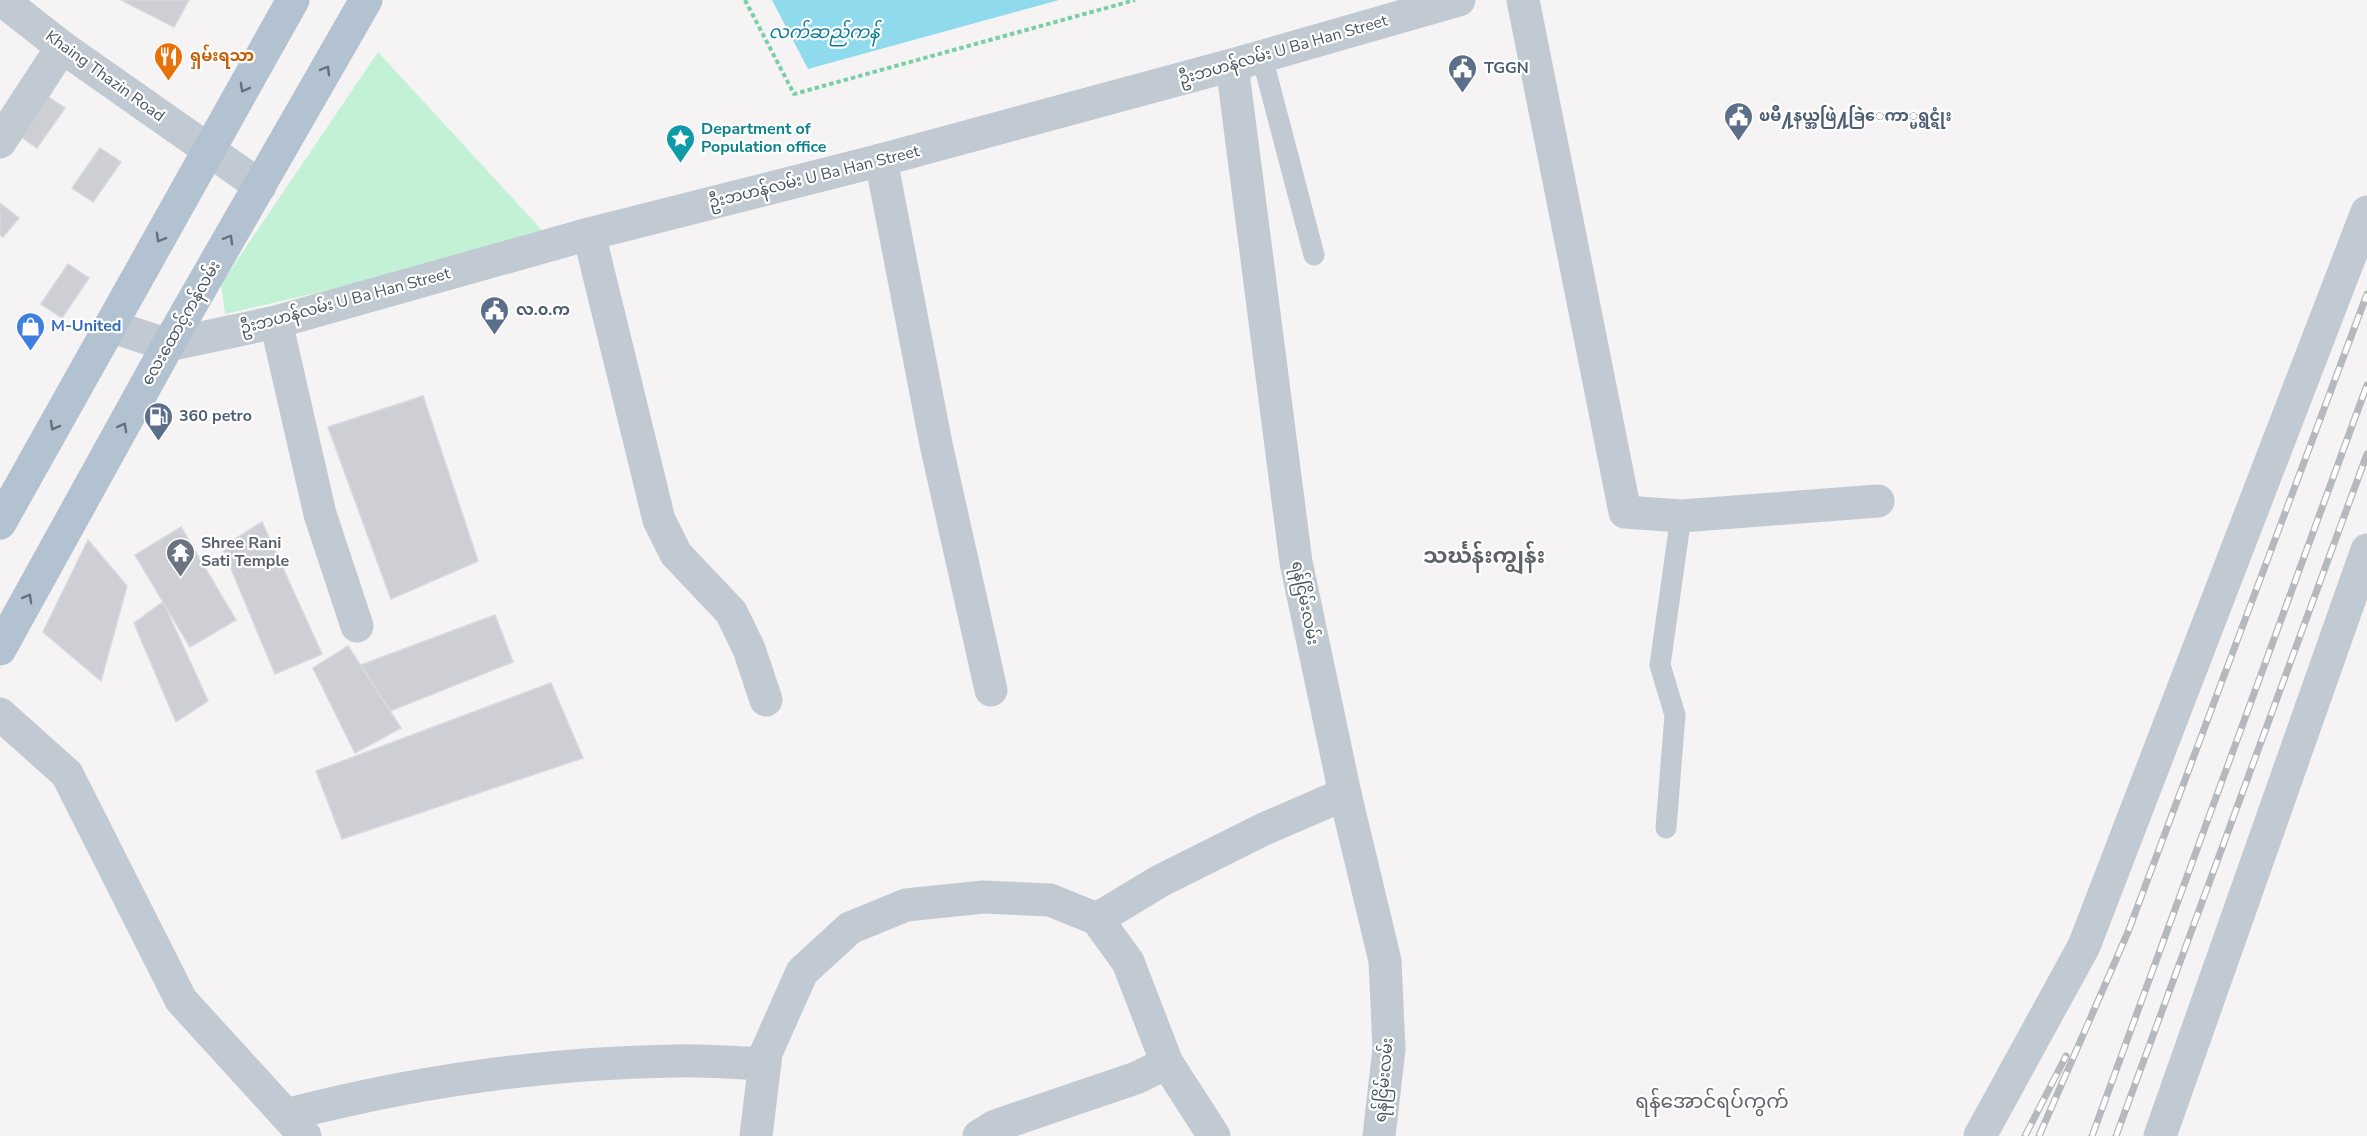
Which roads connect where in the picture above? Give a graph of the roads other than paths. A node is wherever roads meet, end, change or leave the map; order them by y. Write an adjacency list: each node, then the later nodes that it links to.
1 (2, 0): 6 (street, Khaing Thazin Road)
2 (293, 0): 9 (main road, one-way to 9)
3 (366, 0): 11 (main road, လေးထောင့်ကန်လမ်း, one-way to 3)
4 (1459, 0): 7 (street, ဦးဘဟန်လမ်း U Ba Han Street)
5 (1522, 0): 19 (street)
6 (62, 47): 8 (street); 9 (street, Khaing Thazin Road)
7 (1247, 61): 10 (street, ဦးဘဟန်လမ်း U Ba Han Street); 14 (lane); 27 (street, ရန်ငြိမ်းလမ်း)
8 (0, 142)
9 (210, 150): 11 (street, Khaing Thazin Road); 16 (main road, one-way to 16)
10 (881, 160): 13 (street, ဦးဘဟန်လမ်း U Ba Han Street); 24 (street)
11 (260, 186): 17 (main road, လေးထောင့်ကန်လမ်း, one-way to 11)
12 (2367, 212): 37 (street)
13 (589, 234): 15 (street, ဦးဘဟန်လမ်း U Ba Han Street); 25 (street)
14 (1314, 255)
15 (276, 322): 17 (street, ဦးဘဟန်လမ်း U Ba Han Street); 22 (street)
16 (110, 326): 17 (street); 20 (main road, one-way to 20)
17 (168, 345): 23 (main road, လေးထောင့်ကန်လမ်း, one-way to 17)
18 (1878, 501): 19 (street)
19 (1681, 516): 28 (lane)
20 (0, 523)
21 (2367, 550): 38 (street)
22 (357, 626)
23 (0, 649)
24 (991, 690)
25 (766, 700)
26 (0, 714): 32 (street)
27 (1345, 794): 29 (street); 36 (street, ရန်ငြိမ်းလမ်း)
28 (1666, 828)
29 (1097, 920): 30 (street); 31 (street)
30 (1167, 1063): 34 (street); 35 (street)
31 (765, 1064): 32 (street); 33 (street)
32 (296, 1125)
33 (756, 1136)
34 (979, 1136)
35 (1214, 1136)
36 (1379, 1136)
37 (1980, 1136)
38 (2160, 1136)

